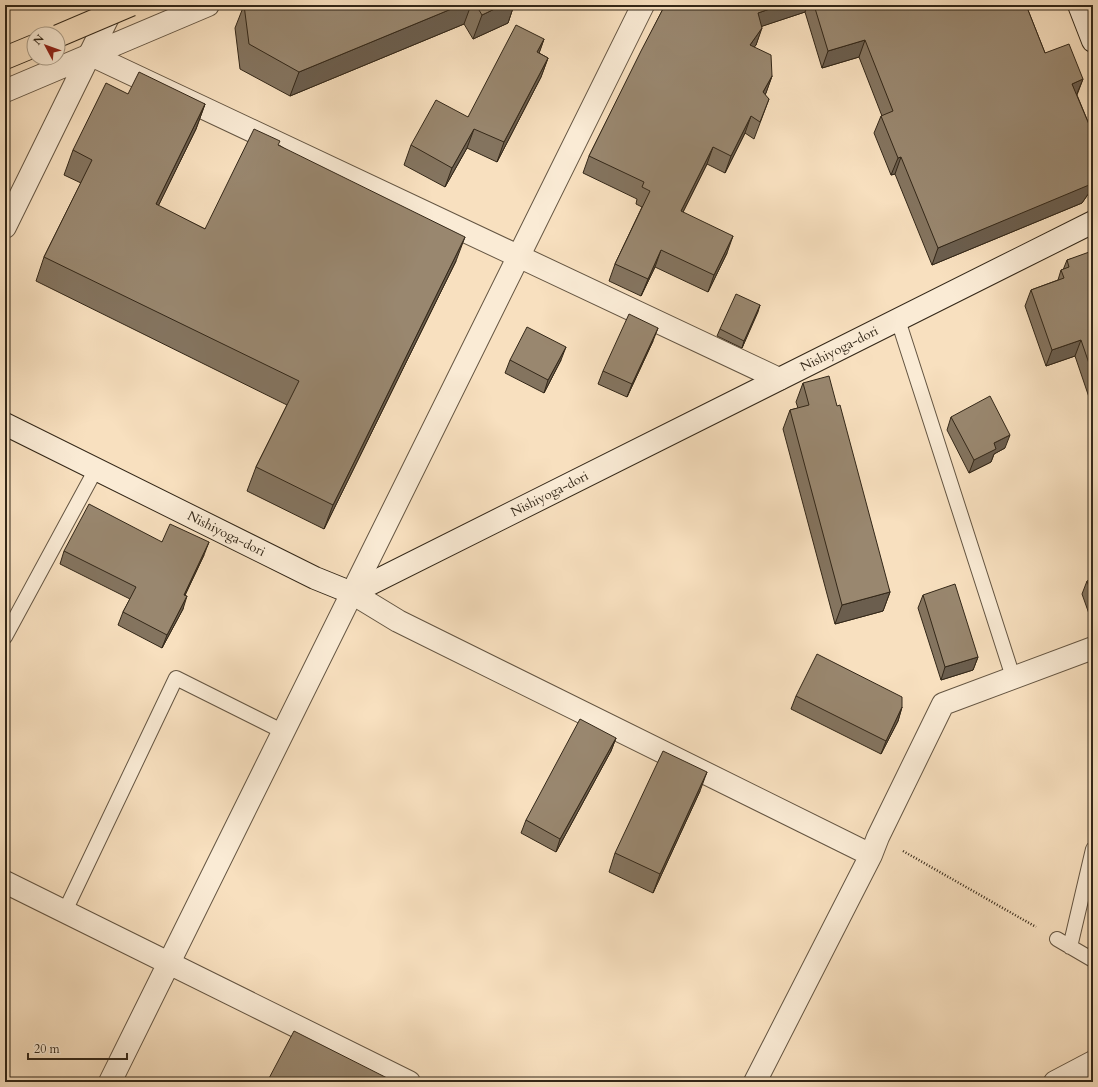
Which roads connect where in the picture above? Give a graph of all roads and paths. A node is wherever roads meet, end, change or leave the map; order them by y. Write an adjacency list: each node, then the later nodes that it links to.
1 (114, 5): 9 (street)
2 (131, 5): 6 (highway, bridge)
3 (208, 5): 9 (street)
4 (643, 5): 14 (street)
5 (1079, 5): 7 (street)
6 (66, 33)
7 (1093, 41)
8 (26, 49): 10 (highway)
9 (89, 54): 11 (street); 13 (street); 14 (street)
10 (5, 58)
11 (5, 91)
12 (1093, 222): 15 (street, Nishiyoga-dori)
13 (5, 227)
14 (519, 256): 16 (street); 19 (street)
15 (898, 320): 16 (street, Nishiyoga-dori); 22 (lane)
16 (779, 379): 19 (street, Nishiyoga-dori)
17 (5, 424): 18 (street, Nishiyoga-dori)
18 (96, 469): 19 (street, Nishiyoga-dori); 20 (lane)
19 (352, 593): 23 (street); 24 (street)
20 (5, 637)
21 (1093, 648): 22 (street)
22 (1013, 678): 24 (street)
23 (284, 732): 27 (lane); 31 (street)
24 (874, 846): 28 (path); 35 (street)
25 (1093, 849): 29 (lane)
26 (5, 882): 27 (street)
27 (65, 911): 31 (street)
28 (1057, 939): 29 (lane)
29 (1070, 947): 30 (lane)
30 (1093, 960)
31 (168, 963): 33 (street); 34 (street)
32 (1093, 1062): 36 (street)
33 (110, 1082)
34 (409, 1082)
35 (755, 1082)
36 (1056, 1082)

